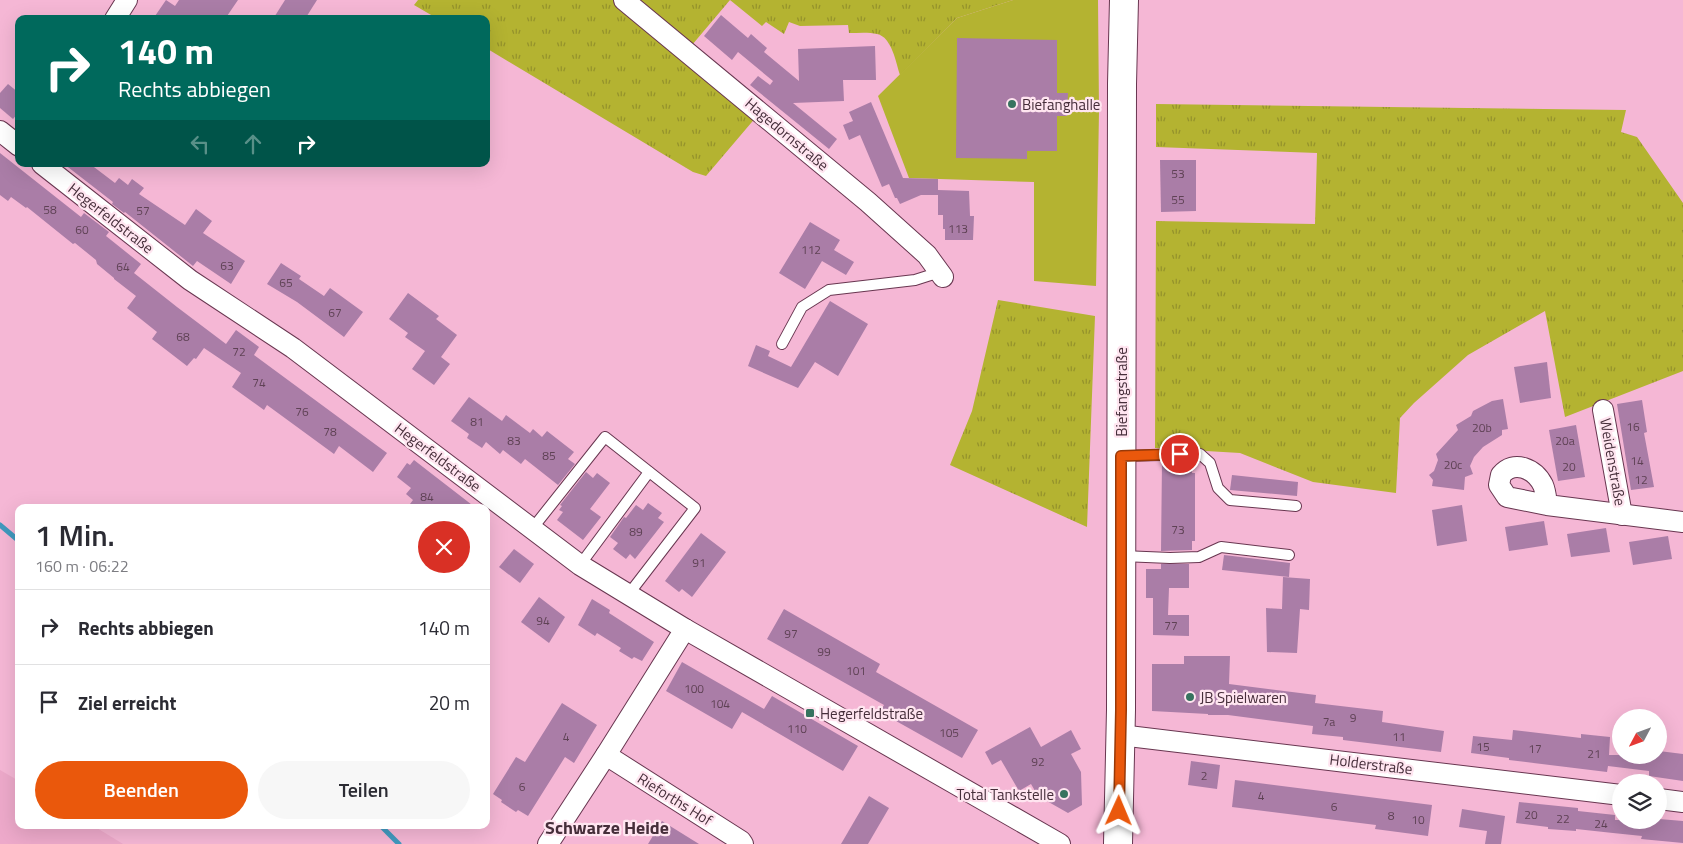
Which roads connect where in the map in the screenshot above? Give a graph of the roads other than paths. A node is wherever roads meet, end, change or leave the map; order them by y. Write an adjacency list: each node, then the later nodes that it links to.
1 (127, 0): 4 (street)
2 (624, 0): 8 (street, Hagedornstraße)
3 (1124, 0): 11 (main road, Biefangstraße)
4 (118, 15)
5 (0, 131): 6 (street)
6 (15, 143)
7 (46, 167): 17 (street, Hegerfeldstraße)
8 (941, 274): 9 (lane)
9 (782, 344)
10 (1603, 410): 15 (street, Weidenstraße)
11 (1121, 456): 14 (lane); 18 (main road, Biefangstraße)
12 (649, 472): 17 (lane); 20 (lane); 21 (lane)
13 (1547, 505): 15 (street, Weidenstraße)
14 (1296, 506)
15 (1622, 515): 16 (street, Weidenstraße)
16 (1683, 522)
17 (532, 529): 20 (street, Hegerfeldstraße)
18 (1121, 556): 19 (lane); 23 (main road, Biefangstraße)
19 (1289, 556)
20 (580, 565): 21 (street, Hegerfeldstraße)
21 (628, 595): 22 (street, Hegerfeldstraße)
22 (685, 630): 24 (street); 30 (street, Hegerfeldstraße)
23 (1120, 735): 25 (street, Holderstraße); 31 (main road, Biefangstraße)
24 (606, 755): 28 (street); 29 (street, Rieforths Hof)
25 (1612, 793)
26 (1667, 800): 27 (street)
27 (1683, 802)
28 (548, 844)
29 (743, 844)
30 (1060, 844)
31 (1118, 844)

